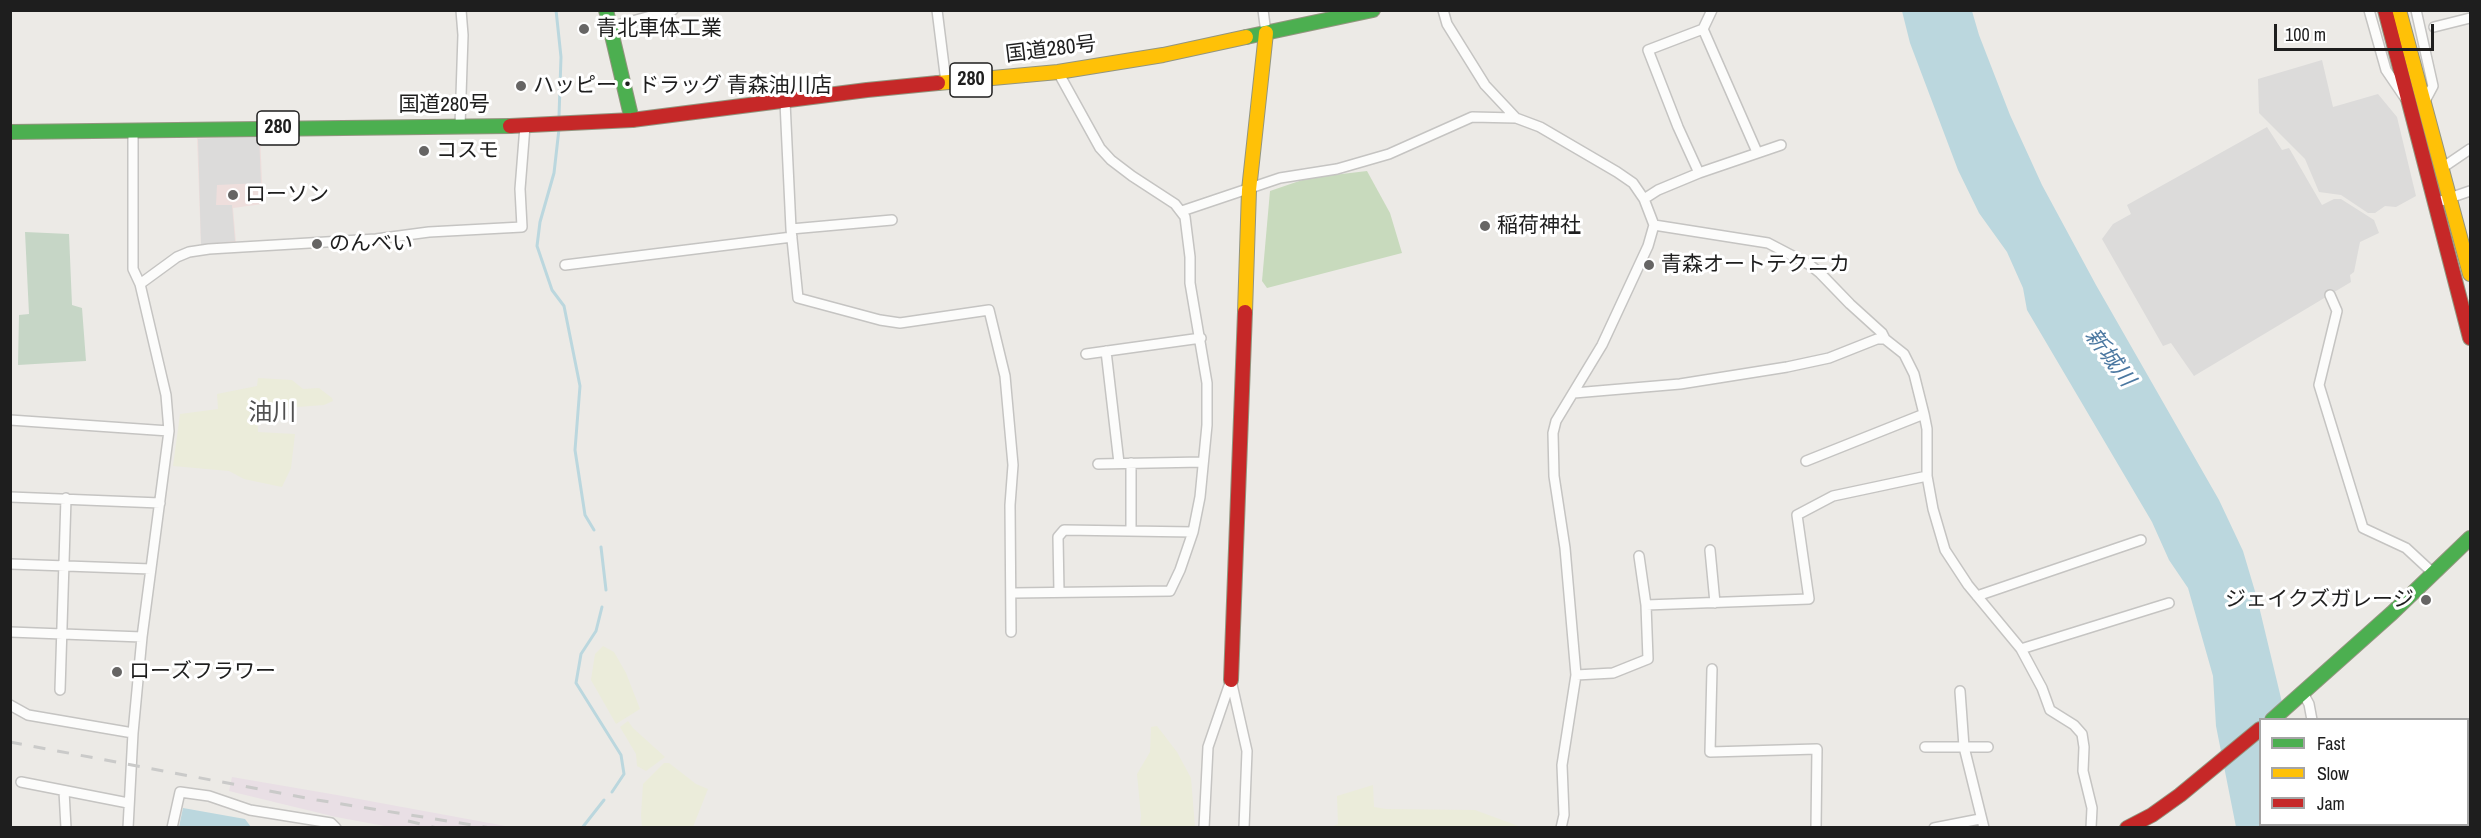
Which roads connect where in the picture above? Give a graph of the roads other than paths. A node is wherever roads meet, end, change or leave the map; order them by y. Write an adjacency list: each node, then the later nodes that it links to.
1 (461, 10): 25 (street)
2 (606, 10): 14 (main road)
3 (673, 10): 14 (street)
4 (937, 10): 19 (street)
5 (1263, 10): 17 (street)
6 (1373, 10): 17 (main road, 国道280号 / 280)
7 (1443, 10): 23 (street)
8 (1712, 10): 16 (street)
9 (2369, 10): 21 (street)
10 (2385, 10): 21 (main road)
11 (2399, 10): 22 (main road)
12 (2416, 10): 22 (street)
13 (2470, 18): 15 (street)
14 (610, 27): 24 (main road)
15 (2434, 27)
16 (1702, 30): 31 (street); 33 (street)
17 (1266, 33): 18 (main road, 国道280号 / 280); 34 (main road)
18 (1059, 72): 19 (main road, 国道280号 / 280); 39 (street)
19 (946, 82): 20 (main road, 国道280号 / 280)
20 (784, 102): 24 (main road, 国道280号 / 280); 42 (street)
21 (2408, 103): 38 (main road)
22 (2424, 105): 32 (main road)
23 (1516, 118): 34 (street); 37 (street)
24 (632, 120): 26 (main road, 国道280号 / 280)
25 (460, 126): 26 (main road, 国道280号 / 280); 27 (main road, 国道280号 / 280)
26 (525, 126): 45 (street)
27 (133, 131): 28 (main road, 国道280号 / 280); 45 (street)
28 (10, 132)
29 (1781, 145): 31 (street)
30 (2470, 149): 32 (street)
31 (1757, 152): 33 (street)
32 (2442, 168): 36 (main road)
33 (1699, 173): 37 (street)
34 (1250, 190): 39 (street); 88 (main road)
35 (2470, 191): 36 (street)
36 (2450, 198): 38 (street); 44 (main road)
37 (1644, 199): 41 (street)
38 (2435, 203): 48 (main road)
39 (1182, 211): 47 (street)
40 (892, 220): 42 (street)
41 (1654, 225): 49 (street); 52 (street)
42 (792, 233): 43 (street); 76 (street)
43 (565, 265)
44 (2469, 265)
45 (140, 284): 55 (street)
46 (2330, 295): 74 (street)
47 (1201, 338): 50 (street); 57 (street)
48 (2470, 338)
49 (1885, 339): 52 (street); 53 (street)
50 (1106, 351): 51 (street); 58 (street)
51 (1086, 354)
52 (1574, 393): 87 (street)
53 (1924, 414): 56 (street); 61 (street)
54 (10, 420): 55 (street)
55 (169, 431): 64 (street)
56 (1806, 461)
57 (1203, 462): 59 (street); 66 (street)
58 (1119, 463): 59 (street); 60 (street)
59 (1131, 463): 65 (street)
60 (1098, 464)
61 (1927, 476): 77 (street); 78 (street)
62 (10, 497): 63 (street)
63 (66, 498): 64 (street); 72 (street)
64 (160, 503): 73 (street)
65 (1131, 530): 66 (street); 75 (street)
66 (1193, 532): 75 (street)
67 (2470, 538): 74 (main road)
68 (2141, 540): 77 (street)
69 (1710, 549): 78 (street)
70 (1639, 556): 80 (street)
71 (10, 564): 72 (street)
72 (64, 565): 73 (street); 83 (street)
73 (151, 569): 84 (street)
74 (2433, 573): 91 (main road)
75 (1059, 592): 76 (street)
76 (1012, 593): 81 (street)
77 (1977, 596): 85 (street)
78 (1715, 603): 80 (street)
79 (2169, 603): 85 (street)
80 (1646, 605): 87 (street)
81 (1011, 632)
82 (10, 633): 83 (street)
83 (62, 634): 84 (street); 89 (street)
84 (142, 637): 96 (street)
85 (2021, 649): 113 (street)
86 (1712, 669): 111 (street)
87 (1575, 675): 110 (street)
88 (1231, 680): 108 (street); 109 (street)
89 (60, 690)
90 (1960, 691): 98 (street)
91 (2299, 697): 93 (main road); 94 (street)
92 (10, 705): 96 (street)
93 (2274, 718)
94 (2312, 718)
95 (2259, 730): 114 (main road)
96 (133, 733): 102 (street)
97 (1925, 747): 98 (street)
98 (1964, 747): 99 (street); 103 (street)
99 (1988, 747)
100 (21, 782): 101 (street)
101 (64, 791): 102 (street); 104 (street)
102 (128, 803): 105 (street)
103 (1982, 823): 112 (street)
104 (66, 828)
105 (128, 828)
106 (172, 828): 107 (street)
107 (336, 828)
108 (1204, 828)
109 (1244, 828)
110 (1561, 828)
111 (1816, 828)
112 (1934, 828)
113 (2091, 828)
114 (2127, 828)

